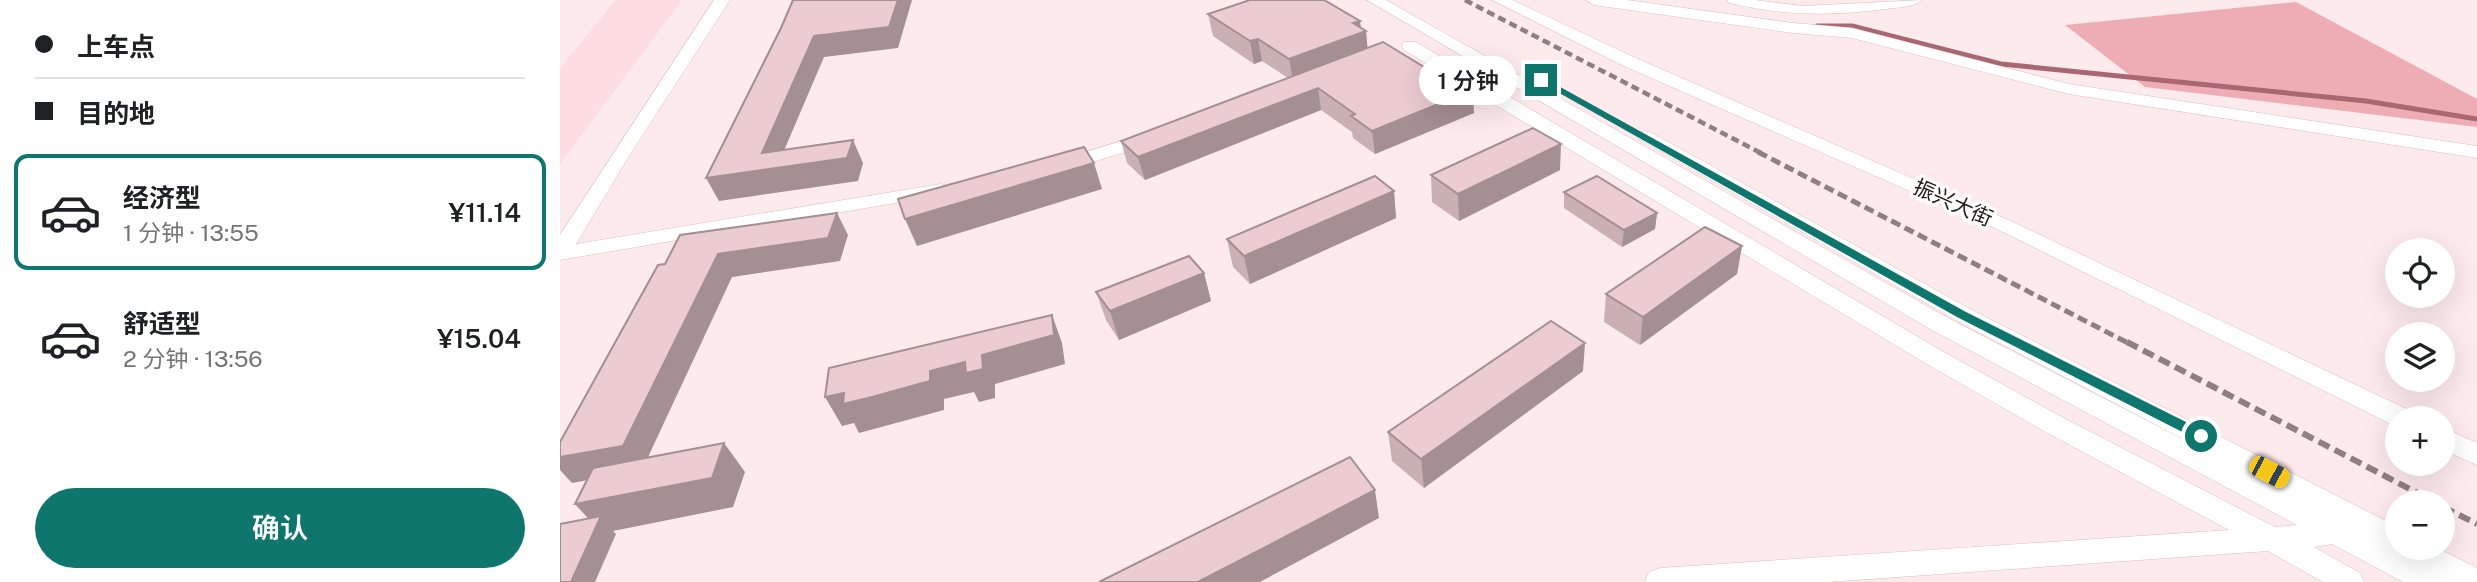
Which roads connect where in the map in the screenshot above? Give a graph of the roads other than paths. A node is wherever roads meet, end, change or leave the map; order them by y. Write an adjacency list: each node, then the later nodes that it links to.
1 (722, 0): 15 (street)
2 (1375, 0): 19 (street)
3 (1397, 0): 9 (street)
4 (1500, 0): 16 (street, 振兴大街)
5 (1594, 0): 10 (street)
6 (1735, 0): 8 (street)
7 (1914, 0): 8 (street)
8 (1834, 12): 10 (street)
9 (1450, 29): 19 (street); 21 (street)
10 (1836, 32): 12 (street)
11 (1175, 130): 13 (street)
12 (2477, 152)
13 (1040, 170)
14 (960, 187): 15 (street)
15 (560, 252)
16 (2385, 410)
17 (2455, 444): 18 (street)
18 (2477, 455)
19 (2348, 526): 20 (street); 21 (street); 25 (street)
20 (2385, 537)
21 (2275, 539): 23 (street); 24 (street)
22 (2434, 560): 26 (street)
23 (1660, 580)
24 (2349, 582)
25 (2431, 582)
26 (2475, 582)

